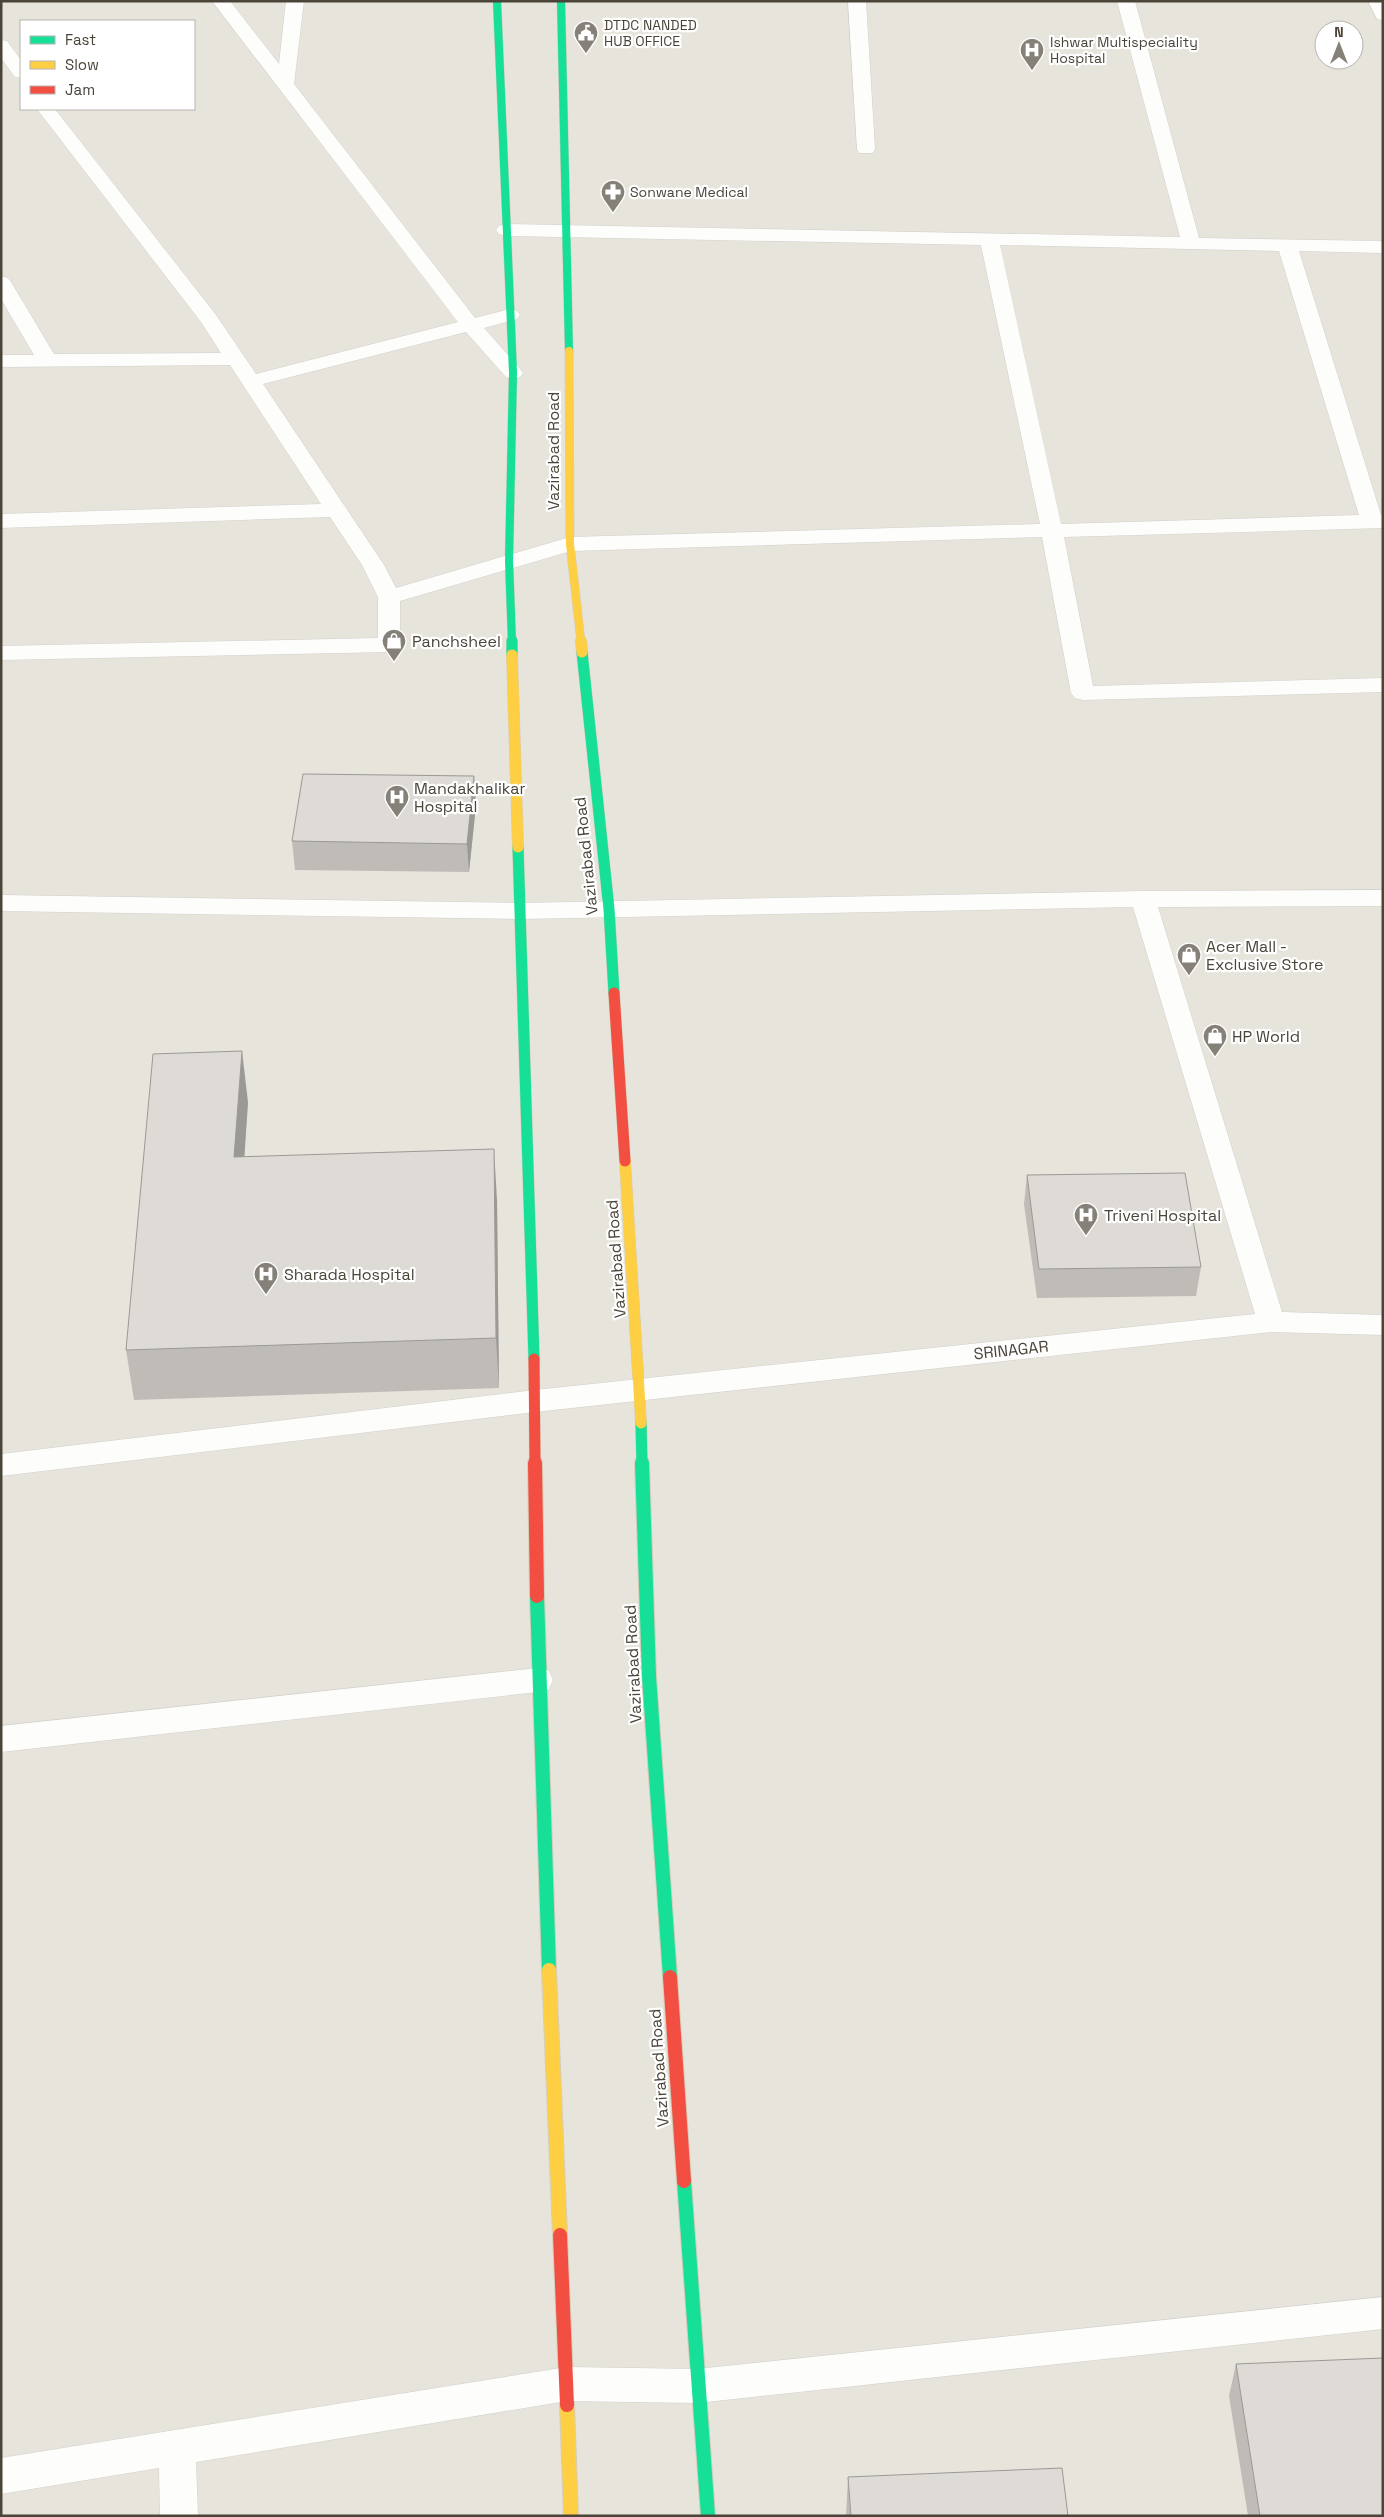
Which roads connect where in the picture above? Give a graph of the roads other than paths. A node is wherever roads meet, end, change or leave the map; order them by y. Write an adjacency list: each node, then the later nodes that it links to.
1 (220, 1): 11 (street)
2 (295, 1): 11 (street)
3 (497, 1): 14 (main road)
4 (560, 1): 15 (main road, Vazirabad Road)
5 (857, 1): 13 (street)
6 (1126, 1): 17 (street)
7 (1377, 1): 8 (street)
8 (1383, 15)
9 (1, 45): 10 (street)
10 (20, 73)
11 (285, 86): 22 (street)
12 (47, 110): 23 (street)
13 (866, 149)
14 (506, 230): 15 (street); 21 (main road)
15 (568, 231): 16 (street); 32 (main road, Vazirabad Road)
16 (989, 239): 17 (street); 31 (street)
17 (1191, 243): 18 (street)
18 (1287, 245): 19 (street); 29 (street)
19 (1383, 247)
20 (1, 282): 25 (street)
21 (510, 315): 22 (street); 26 (main road)
22 (471, 326): 26 (street); 27 (street)
23 (236, 359): 25 (street); 27 (street)
24 (1, 361): 25 (street)
25 (48, 361)
26 (513, 373): 33 (main road)
27 (251, 382): 28 (street)
28 (336, 510): 30 (street); 34 (street)
29 (1377, 521): 31 (street)
30 (1, 522)
31 (1052, 530): 32 (street); 36 (street)
32 (570, 544): 33 (street); 40 (main road, Vazirabad Road)
33 (509, 561): 34 (street); 41 (main road)
34 (389, 597): 35 (street)
35 (1, 653)
36 (1383, 684)
37 (1383, 898): 38 (street)
38 (1143, 899): 40 (street); 42 (street)
39 (1, 903): 41 (street)
40 (609, 909): 41 (street); 44 (main road, Vazirabad Road)
41 (520, 911): 45 (main road)
42 (1271, 1322): 43 (street, SRINAGAR); 44 (street, SRINAGAR)
43 (1383, 1325)
44 (640, 1390): 45 (street, SRINAGAR); 51 (main road, Vazirabad Road)
45 (535, 1401): 46 (street, SRINAGAR); 47 (main road)
46 (1, 1465)
47 (538, 1680): 48 (street); 50 (main road)
48 (1, 1739)
49 (1383, 2313): 51 (street)
50 (567, 2384): 51 (street); 52 (street); 55 (main road)
51 (697, 2386): 56 (main road, Vazirabad Road)
52 (177, 2447): 53 (street); 54 (street)
53 (1, 2476)
54 (179, 2516)
55 (572, 2516)
56 (708, 2516)

